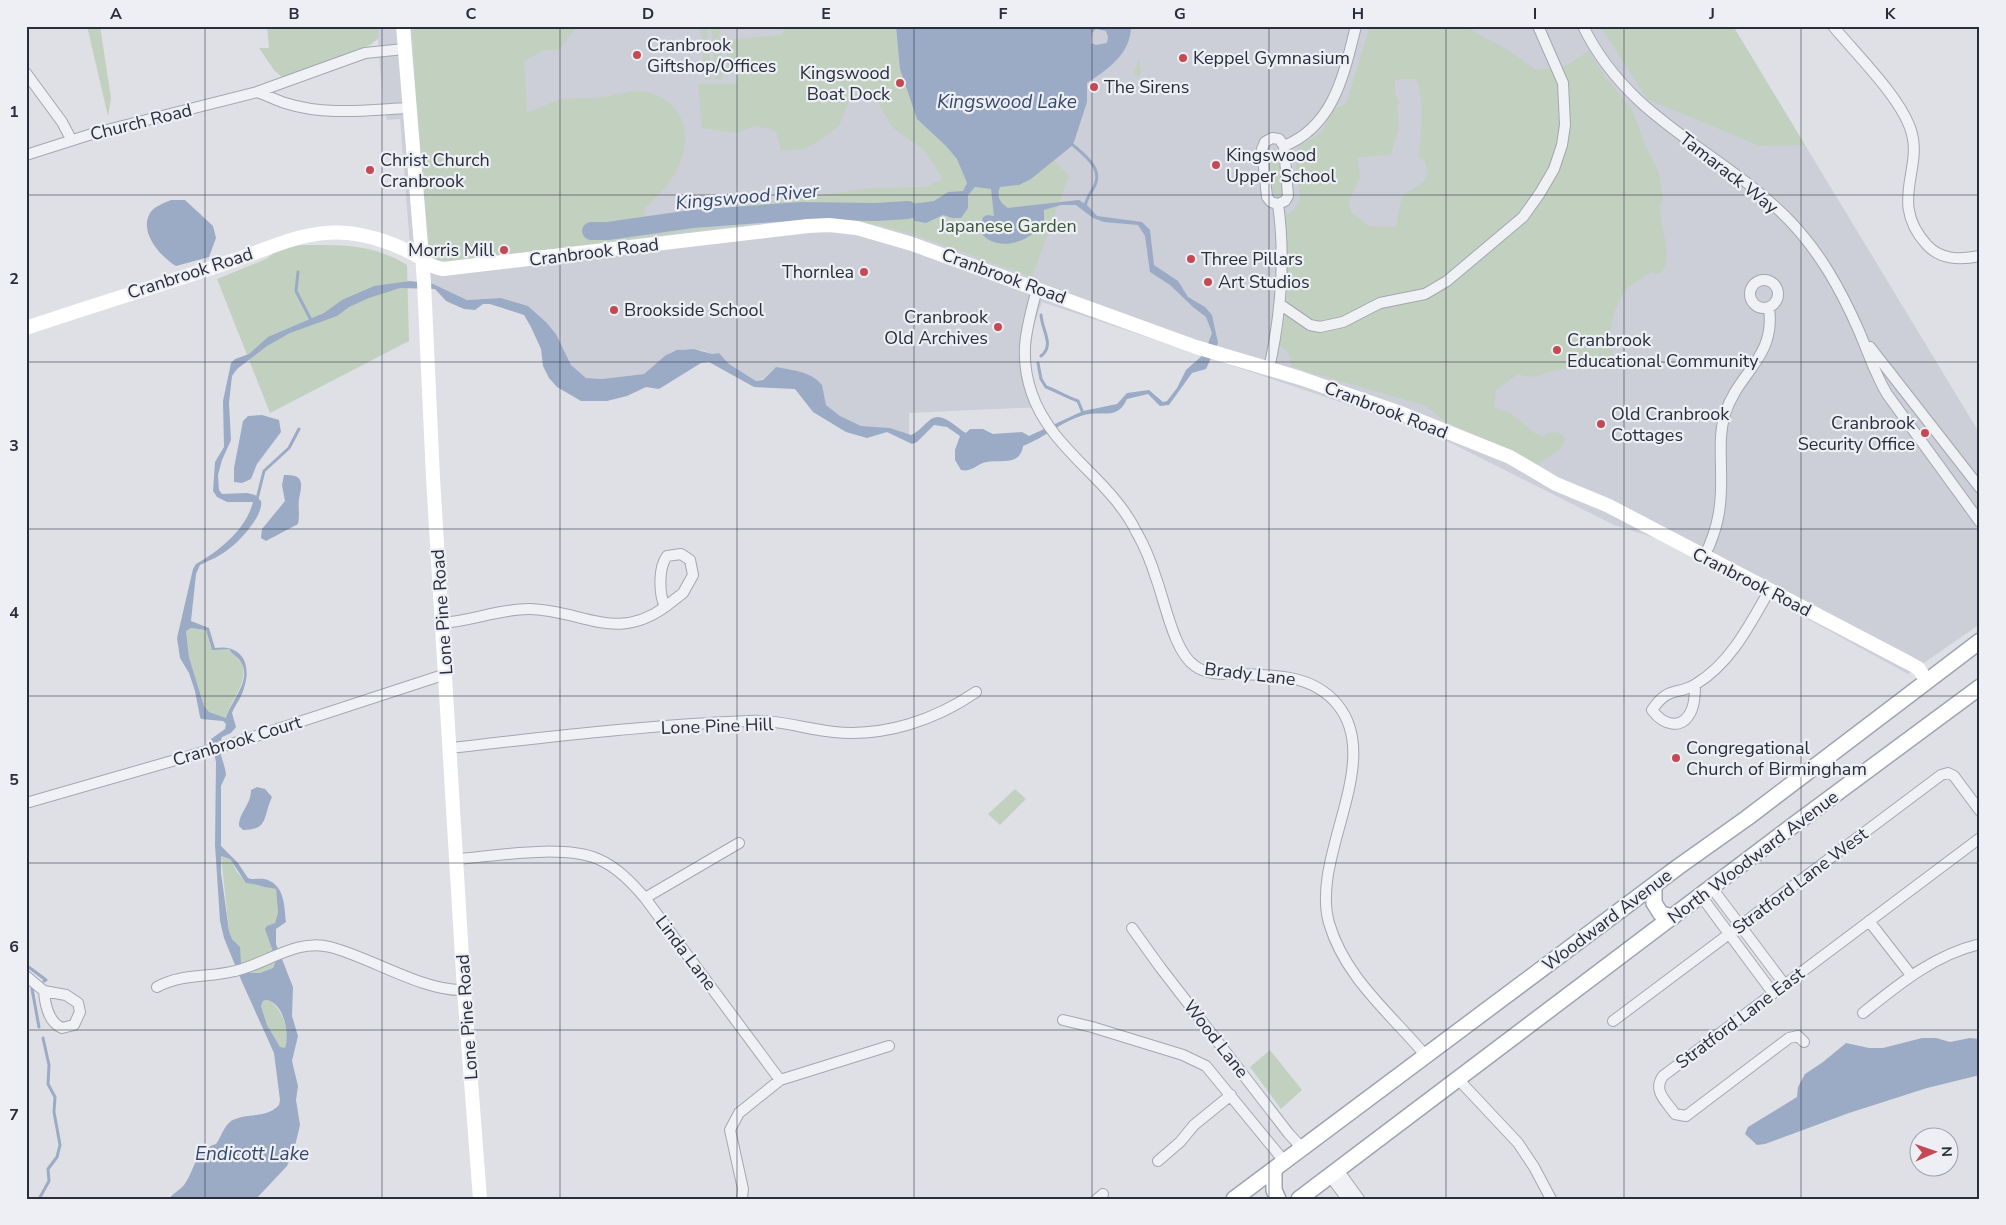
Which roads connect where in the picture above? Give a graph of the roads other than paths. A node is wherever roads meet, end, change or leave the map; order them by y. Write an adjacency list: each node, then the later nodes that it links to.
1 (403, 26): 6 (street, Lone Pine Road)
2 (1356, 26): 11 (street)
3 (1583, 26): 20 (street, Tamarack Way)
4 (1833, 26): 14 (street)
5 (1541, 27): 17 (street)
6 (404, 49): 8 (street, Church Road); 9 (street, Lone Pine Road)
7 (26, 73): 10 (street)
8 (257, 92): 9 (street); 10 (street, Church Road)
9 (408, 108): 15 (street, Lone Pine Road)
10 (71, 140): 12 (street, Church Road)
11 (1284, 146): 13 (street); 13 (street)
12 (26, 155)
13 (1278, 204): 17 (street)
14 (1980, 256)
15 (422, 261): 16 (street, Cranbrook Road); 19 (street, Cranbrook Road); 31 (street, Lone Pine Road)
16 (1038, 288): 21 (street, Cranbrook Road); 65 (street, Brady Lane)
17 (1281, 305): 21 (street)
18 (1769, 308): 28 (street)
19 (26, 328)
20 (1859, 332): 22 (street, Tamarack Way); 23 (street, Tamarack Way)
21 (1270, 369): 28 (street, Cranbrook Road)
22 (1912, 402): 23 (street); 24 (street, Tamarack Way)
23 (1897, 408): 25 (street, Tamarack Way)
24 (1953, 454): 25 (street); 26 (street, Tamarack Way)
25 (1938, 465): 27 (street, Tamarack Way)
26 (1980, 488)
27 (1980, 522)
28 (1704, 557): 29 (street, Cranbrook Road)
29 (1769, 591): 34 (street, Cranbrook Road); 35 (street)
30 (665, 607): 30 (street); 31 (street)
31 (442, 623): 33 (street, Lone Pine Road)
32 (1980, 641): 34 (main road, Woodward Avenue)
33 (446, 674): 38 (street, Lone Pine Road); 39 (street, Cranbrook Court)
34 (1927, 681): 44 (main road, Woodward Avenue)
35 (1695, 685): 35 (street)
36 (1980, 687): 45 (main road, North Woodward Avenue)
37 (976, 692): 38 (street, Lone Pine Hill)
38 (450, 748): 43 (street, Lone Pine Road)
39 (26, 802)
40 (1980, 811): 49 (street, Stratford Lane West)
41 (1980, 838): 48 (street, Stratford Lane East)
42 (739, 843): 46 (street)
43 (457, 859): 46 (street, Linda Lane); 57 (street, Lone Pine Road)
44 (1654, 885): 47 (main road); 65 (main road, Woodward Avenue)
45 (1707, 892): 47 (main road, North Woodward Avenue); 49 (street); 51 (street)
46 (645, 898): 67 (street, Linda Lane)
47 (1673, 917): 66 (main road, North Woodward Avenue)
48 (1869, 921): 53 (street); 55 (street, Stratford Lane East)
49 (1740, 925): 51 (street, Stratford Lane West); 55 (street)
50 (1132, 928): 69 (street, Wood Lane)
51 (1729, 934): 59 (street); 62 (street, Stratford Lane West)
52 (1980, 944): 53 (street)
53 (1911, 975): 60 (street)
54 (26, 976): 58 (street)
55 (1785, 984): 59 (street, Stratford Lane East)
56 (157, 987): 57 (street)
57 (464, 990): 74 (street, Lone Pine Road)
58 (44, 991)
59 (1773, 993): 63 (street, Stratford Lane East)
60 (1863, 1013)
61 (1063, 1020): 68 (street)
62 (1613, 1021)
63 (1804, 1042)
64 (890, 1046): 67 (street)
65 (1426, 1056): 69 (main road, Woodward Avenue)
66 (1458, 1079): 72 (main road); 81 (street)
67 (780, 1080): 73 (street)
68 (1231, 1095): 70 (street); 71 (street)
69 (1302, 1148): 71 (main road, Woodward Avenue)
70 (1158, 1161)
71 (1279, 1165): 76 (main road, Woodward Avenue); 77 (main road)
72 (1334, 1173): 78 (main road); 79 (street); 80 (street)
73 (742, 1194): 75 (street)
74 (480, 1199)
75 (752, 1199)
76 (1234, 1199)
77 (1278, 1199)
78 (1299, 1199)
79 (1347, 1199)
80 (1359, 1199)
81 (1551, 1199)

